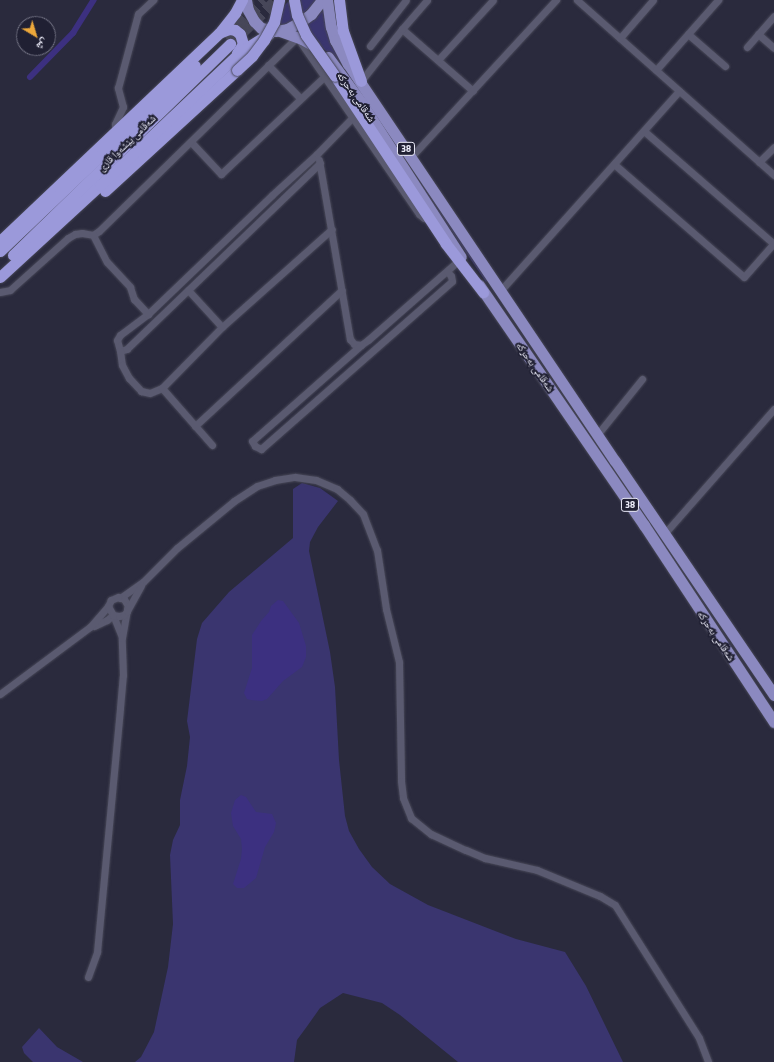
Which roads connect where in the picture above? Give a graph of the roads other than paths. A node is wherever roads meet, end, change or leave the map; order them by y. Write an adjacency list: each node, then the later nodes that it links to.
1 (152, 0): 38 (street)
2 (242, 0): 22 (highway, شەقامی پێشەوا قازی)
3 (246, 0): 18 (main road, 38)
4 (279, 0): 58 (highway, bridge)
5 (294, 0): 32 (highway, bridge)
6 (322, 0): 18 (main road, شەقامی پێشەوا قازی)
7 (327, 0): 33 (main road, شەقامی بەحرکە / 38)
8 (339, 0): 33 (highway)
9 (406, 0): 24 (street)
10 (427, 0): 17 (street)
11 (493, 0): 28 (street)
12 (556, 0): 34 (street)
13 (577, 0): 23 (street)
14 (718, 0): 19 (street)
15 (652, 1): 23 (street)
16 (774, 16): 20 (street)
17 (402, 29): 28 (street); 33 (street)
18 (278, 31): 21 (main road, شەقامی بەحرکە / 38); 27 (highway, شەقامی پێشەوا قازی)
19 (688, 34): 30 (street); 31 (street)
20 (758, 34): 25 (street); 26 (street)
21 (297, 37): 29 (street); 32 (street); 63 (main road, شەقامی بەحرکە / 38)
22 (213, 38): 27 (highway); 38 (highway, شەقامی پێشەوا قازی)
23 (620, 38): 31 (street)
24 (370, 46)
25 (747, 47)
26 (774, 48)
27 (236, 55): 57 (highway, شەقامی پێشەوا قازی)
28 (438, 60): 34 (street)
29 (268, 65): 36 (street); 40 (street)
30 (725, 66)
31 (656, 70): 35 (street)
32 (329, 77): 36 (street); 37 (street); 48 (highway)
33 (361, 81): 43 (main road, شەقامی بەحرکە / 38)
34 (473, 90): 43 (street)
35 (679, 91): 39 (street); 44 (street)
36 (300, 98): 40 (street)
37 (352, 118): 42 (street); 48 (street)
38 (115, 131): 51 (highway, شەقامی پێشەوا قازی)
39 (644, 131): 46 (street); 52 (street)
40 (191, 142): 50 (street)
41 (774, 147): 44 (street)
42 (317, 154): 45 (street); 64 (street)
43 (411, 157): 61 (main road, شەقامی بەحرکە / 38)
44 (759, 162): 47 (street)
45 (320, 163): 49 (street); 59 (street)
46 (614, 164): 52 (street); 61 (street)
47 (774, 175)
48 (430, 219): 54 (highway)
49 (332, 229): 60 (street); 65 (street)
50 (93, 235): 62 (street); 64 (street)
51 (0, 241)
52 (774, 243)
53 (0, 252): 55 (highway, شەقامی پێشەوا قازی)
54 (458, 261): 56 (street); 63 (highway)
55 (0, 268)
56 (446, 271): 66 (street); 66 (street)
57 (0, 277)
58 (0, 285)
59 (188, 290): 65 (street); 67 (street)
60 (342, 290): 66 (street); 71 (street)
61 (501, 290): 72 (main road, شەقامی بەحرکە / 38)
62 (0, 292)
63 (483, 292): 84 (main road, شەقامی بەحرکە / 38)
64 (148, 314): 67 (street)
65 (222, 327): 69 (street)
66 (361, 345)
67 (120, 351): 69 (street)
68 (642, 379): 72 (street)
69 (162, 388): 71 (street)
70 (774, 409): 74 (street)
71 (195, 426): 73 (street)
72 (597, 435): 74 (main road, شەقامی بەحرکە / 38)
73 (212, 444)
74 (665, 533): 83 (main road, شەقامی بەحرکە / 38)
75 (143, 582): 76 (street); 78 (street); 86 (street)
76 (120, 598): 77 (street); 78 (street)
77 (108, 606): 79 (street); 80 (street)
78 (127, 611): 79 (street); 81 (street)
79 (113, 615): 80 (street); 81 (street)
80 (90, 627): 82 (street)
81 (122, 638): 85 (street)
82 (0, 694)
83 (774, 695)
84 (774, 722)
85 (88, 977)
86 (708, 1062)

